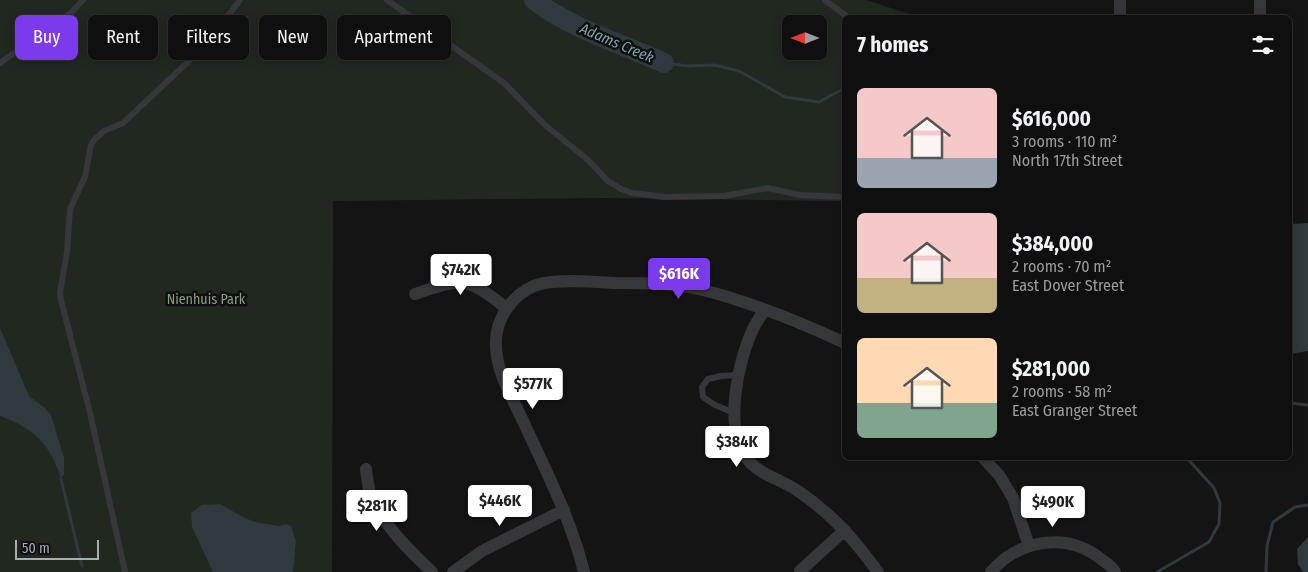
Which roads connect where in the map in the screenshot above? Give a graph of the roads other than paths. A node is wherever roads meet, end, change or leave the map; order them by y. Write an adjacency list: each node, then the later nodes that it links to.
1 (83, 0): 10 (lane)
2 (240, 0): 24 (lane)
3 (387, 0): 11 (lane)
4 (825, 0): 7 (lane)
5 (1120, 0): 8 (street)
6 (1260, 0): 9 (street)
7 (844, 15)
8 (1120, 15)
9 (1260, 15)
10 (0, 63)
11 (842, 197)
12 (415, 294): 13 (street)
13 (506, 308): 14 (street); 20 (street)
14 (764, 310): 15 (street); 16 (street)
15 (842, 342)
16 (738, 375): 17 (street); 17 (lane)
17 (735, 414): 21 (street)
18 (985, 460): 22 (street)
19 (366, 469): 25 (street)
20 (564, 510): 26 (street); 27 (street)
21 (845, 530): 23 (street); 28 (street)
22 (1029, 546): 29 (street); 30 (street)
23 (800, 571)
24 (125, 572)
25 (432, 572)
26 (453, 572)
27 (584, 572)
28 (878, 572)
29 (991, 572)
30 (1115, 572)

